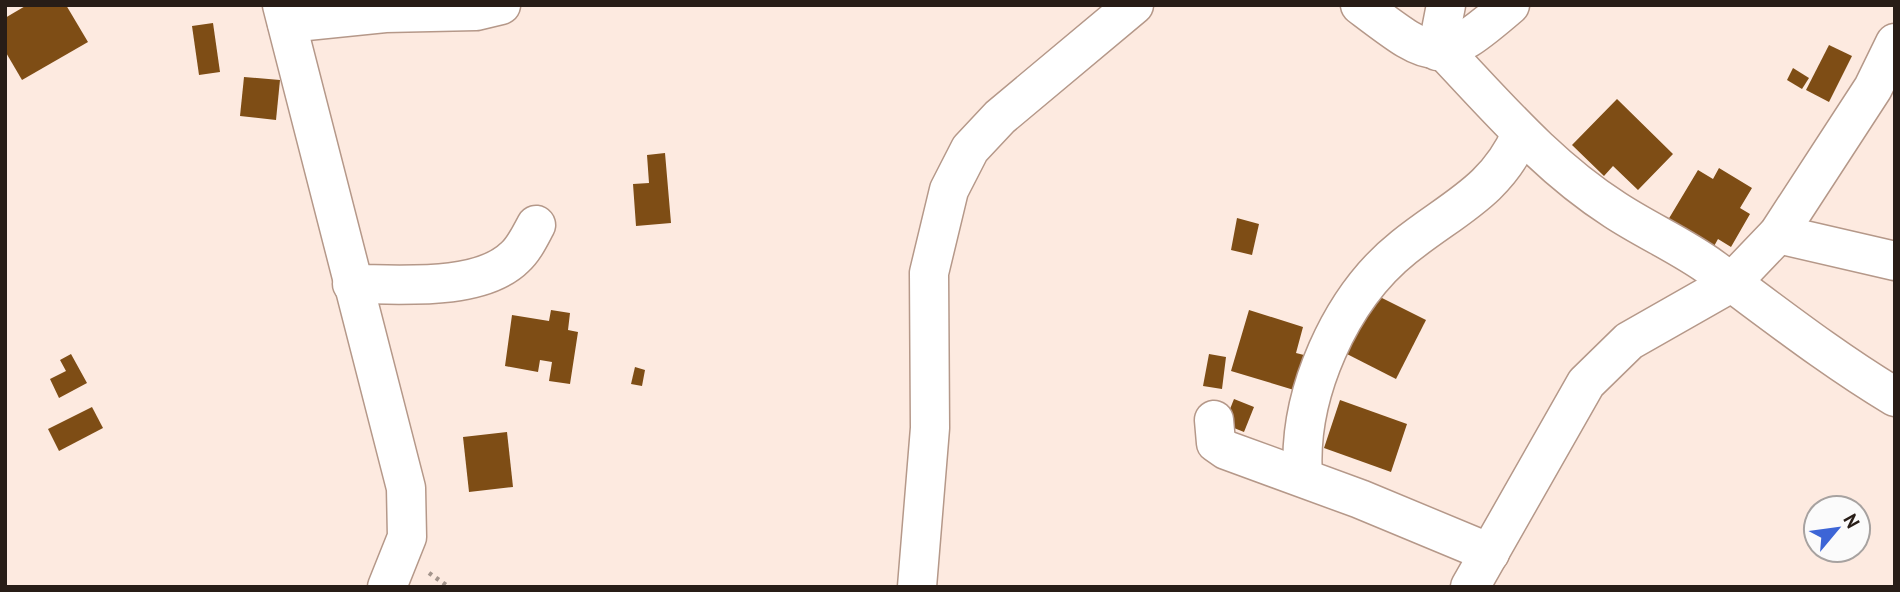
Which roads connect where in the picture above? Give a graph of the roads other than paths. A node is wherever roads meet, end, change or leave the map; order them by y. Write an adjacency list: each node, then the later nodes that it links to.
1 (501, 5): 6 (street)
2 (1135, 5): 20 (street)
3 (1360, 5): 8 (street)
4 (1446, 5): 8 (street)
5 (1510, 5): 8 (street)
6 (285, 14): 14 (street)
7 (1895, 43): 11 (street)
8 (1441, 51): 9 (street)
9 (1521, 134): 13 (street); 17 (street)
10 (536, 225): 14 (street)
11 (1778, 233): 12 (street); 13 (street)
12 (1895, 261)
13 (1731, 283): 15 (street); 18 (street)
14 (352, 284): 19 (street)
15 (1895, 397)
16 (1214, 420): 17 (street)
17 (1303, 477): 18 (street)
18 (1490, 553): 21 (street)
19 (387, 587)
20 (917, 587)
21 (1470, 587)

